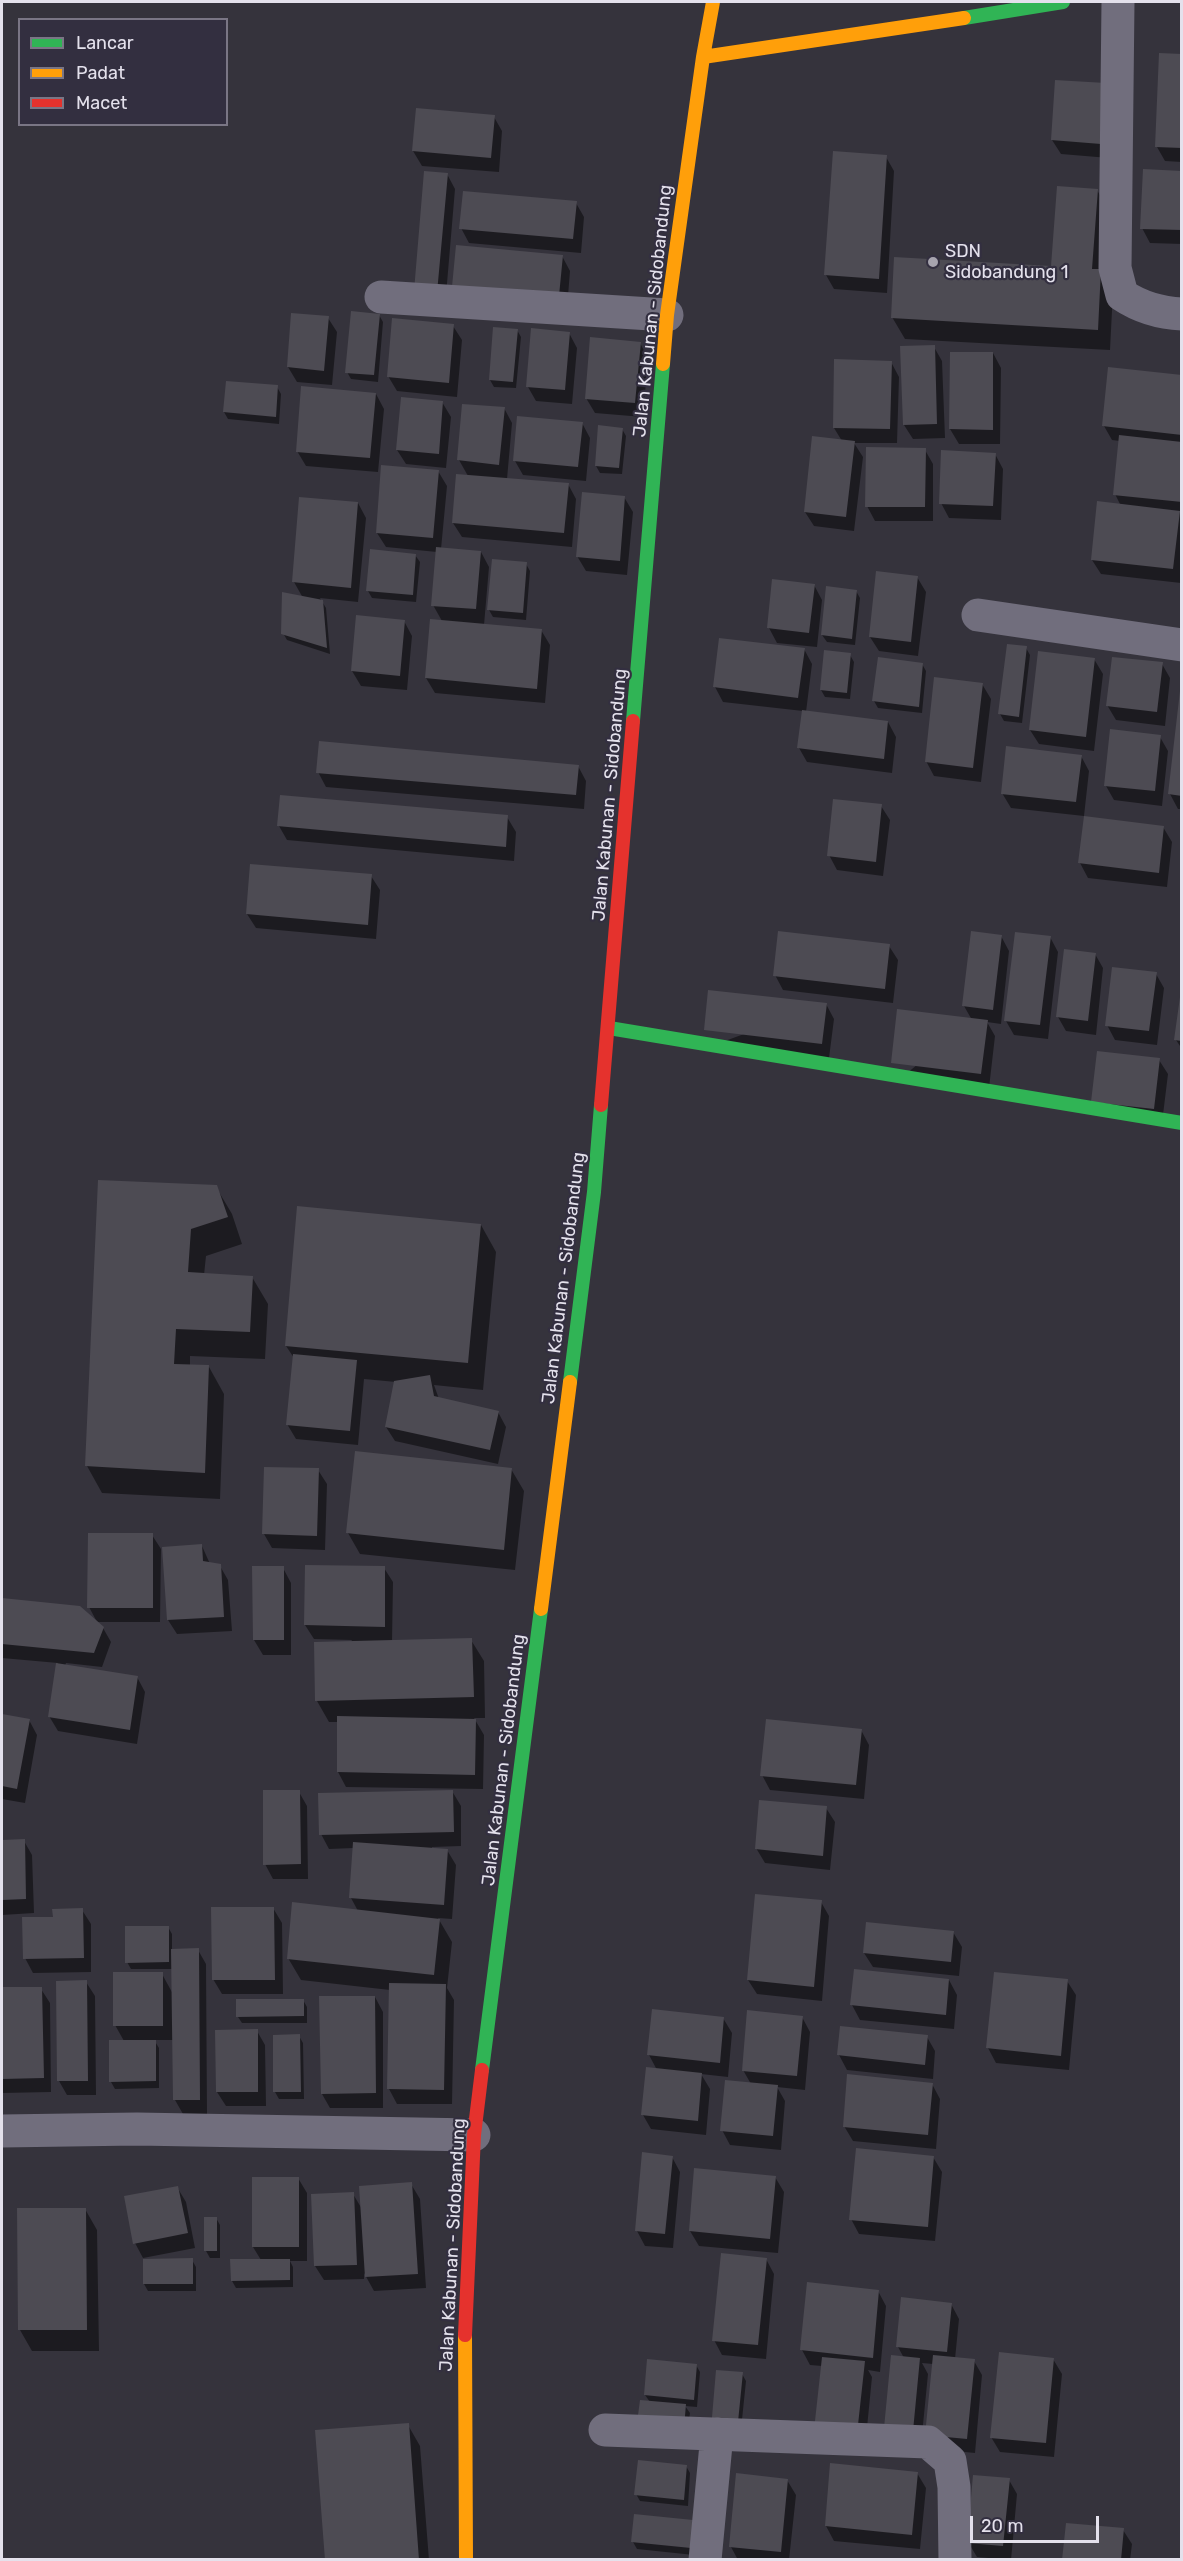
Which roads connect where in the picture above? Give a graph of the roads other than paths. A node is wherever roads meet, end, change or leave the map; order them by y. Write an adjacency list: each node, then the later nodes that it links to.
1 (713, 2): 4 (street, Jalan Kabunan - Sidobandung)
2 (1063, 2): 4 (street)
3 (1118, 2): 6 (street)
4 (703, 57): 7 (street, Jalan Kabunan - Sidobandung)
5 (381, 297): 7 (street)
6 (1182, 314)
7 (667, 315): 10 (street, Jalan Kabunan - Sidobandung)
8 (978, 615): 9 (street)
9 (1182, 645)
10 (609, 1028): 11 (street); 13 (street, Jalan Kabunan - Sidobandung)
11 (1182, 1123)
12 (2, 2131): 13 (street)
13 (474, 2135): 16 (street, Jalan Kabunan - Sidobandung)
14 (605, 2430): 15 (street)
15 (717, 2434): 17 (street); 18 (street)
16 (466, 2559)
17 (705, 2559)
18 (955, 2559)

